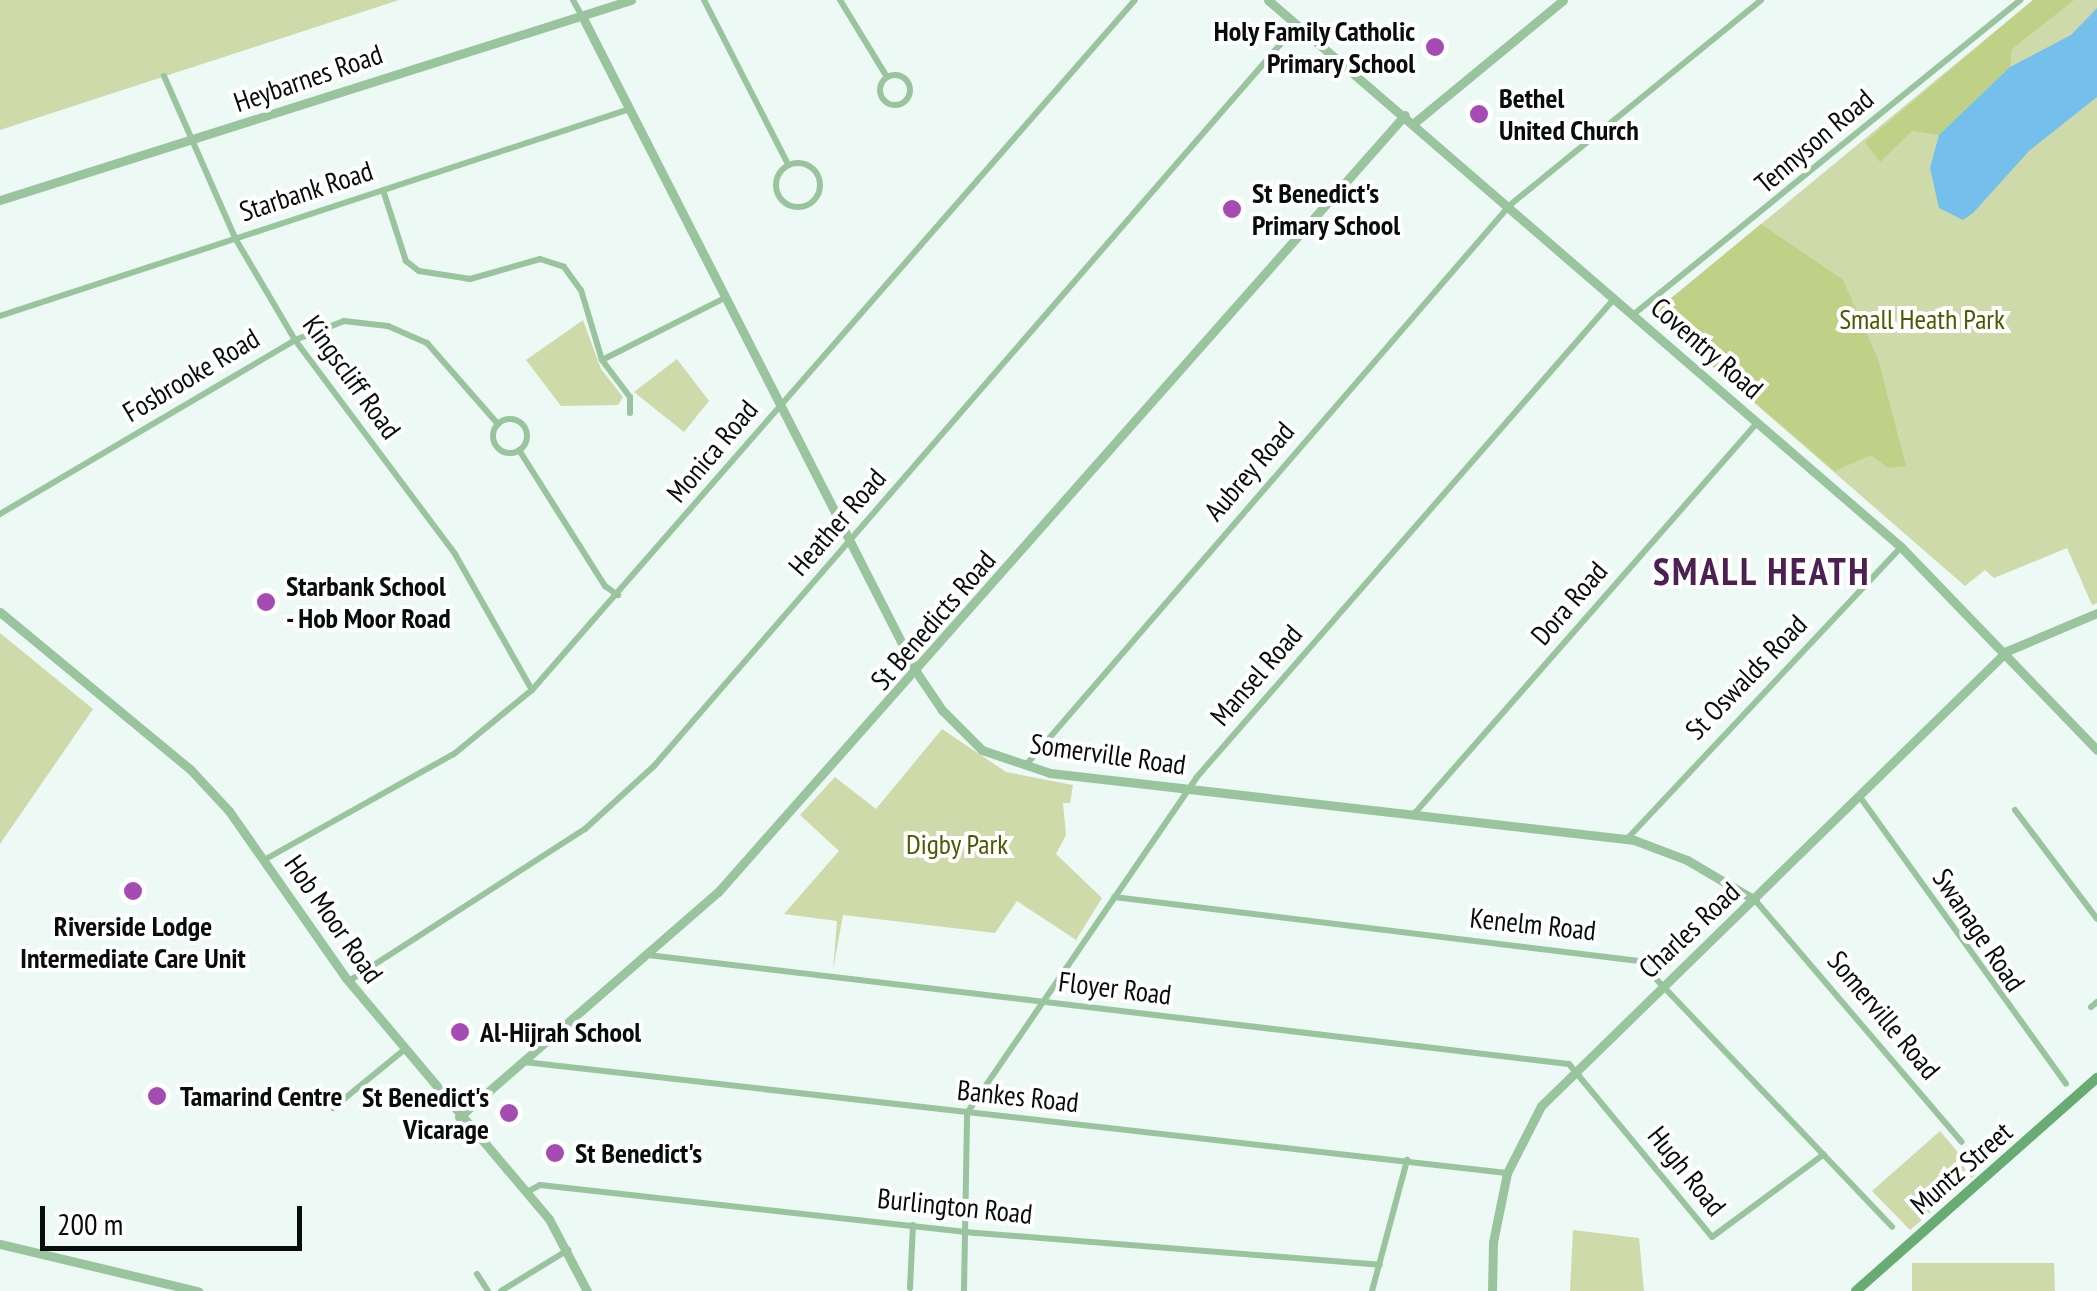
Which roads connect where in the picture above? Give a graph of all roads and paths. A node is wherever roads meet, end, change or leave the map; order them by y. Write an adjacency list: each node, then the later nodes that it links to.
1 (573, 0): 10 (street, Somerville Road)
2 (631, 0): 10 (street, Heybarnes Road)
3 (704, 0): 18 (street)
4 (840, 0): 13 (street)
5 (1135, 0): 29 (street, Monica Road)
6 (1268, 0): 11 (street, Coventry Road)
7 (1563, 0): 16 (street)
8 (1761, 0): 21 (street, Aubrey Road)
9 (2021, 0): 25 (street, Tennyson Road)
10 (582, 16): 14 (street, Somerville Road); 17 (street, Heybarnes Road)
11 (1298, 24): 15 (street, Coventry Road); 35 (street, Heather Road)
12 (164, 76): 17 (street, Kingscliff Road)
13 (887, 77): 13 (street)
14 (627, 110): 19 (street, Starbank Road); 24 (street, Somerville Road)
15 (1405, 115): 16 (street, Coventry Road); 41 (street, St Benedicts Road)
16 (1414, 123): 21 (street, Coventry Road)
17 (188, 142): 20 (street, Heybarnes Road); 22 (street, Kingscliff Road)
18 (788, 164): 18 (street)
19 (383, 190): 22 (street, Starbank Road); 28 (street)
20 (0, 200)
21 (1510, 205): 23 (street, Coventry Road); 44 (street, Aubrey Road)
22 (235, 238): 26 (street, Starbank Road); 27 (street, Kingscliff Road)
23 (1615, 298): 25 (street, Coventry Road); 45 (street, Mansel Road)
24 (723, 299): 28 (street); 29 (street, Somerville Road)
25 (1634, 314): 31 (street, Coventry Road)
26 (0, 316)
27 (295, 340): 32 (street, Fosbrooke Road); 34 (street, Fosbrooke Road); 42 (street, Kingscliff Road)
28 (602, 360): 30 (street)
29 (778, 408): 35 (street, Somerville Road); 37 (street, Monica Road)
30 (630, 413)
31 (1758, 422): 36 (street, Coventry Road); 48 (street, Dora Road)
32 (498, 424): 33 (street, Fosbrooke Road); 33 (street, Fosbrooke Road)
33 (519, 450): 37 (street, Fosbrooke Road)
34 (0, 514)
35 (849, 541): 41 (street, Somerville Road); 55 (street, Heather Road)
36 (1901, 547): 40 (street, Coventry Road); 49 (street, St Oswalds Road)
37 (618, 595): 42 (street, Monica Road)
38 (0, 612): 50 (street, Hob Moor Road)
39 (2097, 613): 40 (street)
40 (2007, 651): 43 (street, Coventry Road); 46 (street, Charles Road)
41 (917, 674): 44 (street, Somerville Road); 54 (street, St Benedicts Road)
42 (532, 690): 50 (street, Monica Road)
43 (2097, 750)
44 (1024, 768): 45 (street, Somerville Road)
45 (1188, 789): 48 (street, Somerville Road); 51 (street, Mansel Road)
46 (1860, 797): 52 (street, Charles Road); 62 (street, Swanage Road)
47 (2015, 810): 53 (street)
48 (1414, 814): 49 (street, Somerville Road)
49 (1627, 839): 52 (street, Somerville Road)
50 (264, 860): 55 (street, Hob Moor Road)
51 (1114, 897): 56 (street, Kenelm Road); 57 (street, Mansel Road)
52 (1755, 900): 56 (street, Charles Road); 66 (street, Somerville Road)
53 (2097, 919)
54 (647, 954): 57 (street, Floyer Road); 59 (street, St Benedicts Road)
55 (349, 981): 58 (street, Hob Moor Road)
56 (1664, 983): 60 (street, Charles Road); 67 (street, Kenelm Road)
57 (1042, 1002): 60 (street, Floyer Road); 64 (street, Mansel Road)
58 (404, 1050): 63 (street); 65 (street, Hob Moor Road)
59 (524, 1062): 64 (street, Bankes Road); 65 (street, St Benedicts Road)
60 (1576, 1070): 67 (street, Hugh Road); 69 (street, Charles Road)
61 (2097, 1078): 87 (main road, Muntz Street)
62 (2066, 1084)
63 (333, 1108)
64 (967, 1113): 68 (street, Bankes Road); 73 (street)
65 (459, 1117): 70 (street, Hob Moor Road)
66 (1962, 1142)
67 (1824, 1154): 72 (street, Kenelm Road)
68 (1408, 1160): 69 (street, Bankes Road); 76 (street)
69 (1507, 1173): 86 (street, Charles Road)
70 (528, 1192): 71 (street, Burlington Road); 75 (street, Hob Moor Road)
71 (912, 1225): 73 (street, Burlington Road); 79 (street)
72 (1892, 1227)
73 (965, 1230): 76 (street, Burlington Road); 84 (street)
74 (0, 1244): 78 (street)
75 (570, 1249): 82 (street); 83 (street, Hob Moor Road)
76 (1380, 1265): 85 (street)
77 (477, 1274): 81 (street)
78 (176, 1288): 80 (street)
79 (910, 1288)
80 (198, 1291)
81 (488, 1291)
82 (501, 1291)
83 (587, 1291)
84 (964, 1291)
85 (1372, 1291)
86 (1492, 1291)
87 (1856, 1291)

